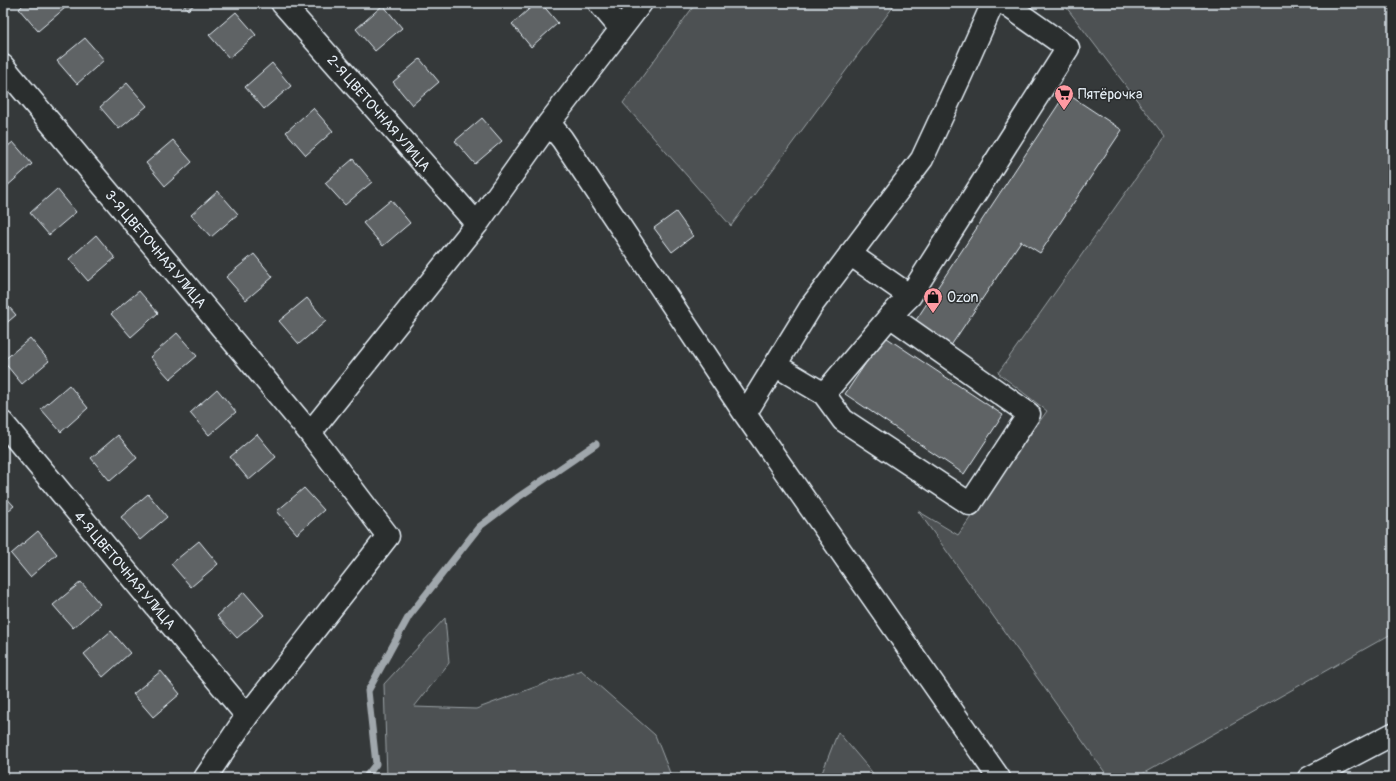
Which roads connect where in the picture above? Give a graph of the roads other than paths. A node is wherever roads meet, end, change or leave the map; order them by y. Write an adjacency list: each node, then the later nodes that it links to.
1 (282, 3): 9 (street, 2-Я ЦВЕТОЧНАЯ УЛИЦА)
2 (598, 3): 6 (street)
3 (641, 3): 6 (street)
4 (992, 3): 10 (street)
5 (1004, 3): 11 (street)
6 (621, 29): 8 (street)
7 (3, 66): 17 (street, 3-Я ЦВЕТОЧНАЯ УЛИЦА)
8 (549, 123): 9 (street); 15 (street)
9 (477, 224): 17 (street)
10 (850, 254): 11 (street); 13 (street)
11 (910, 296): 12 (street)
12 (890, 316): 14 (street); 14 (street)
13 (775, 365): 14 (street); 15 (street)
14 (824, 394)
15 (745, 414): 21 (street)
16 (3, 424): 18 (street, 4-Я ЦВЕТОЧНАЯ УЛИЦА)
17 (310, 433): 18 (street, 3-Я ЦВЕТОЧНАЯ УЛИЦА)
18 (247, 716): 20 (street)
19 (1393, 734): 22 (street)
20 (205, 778)
21 (999, 778)
22 (1309, 778)

